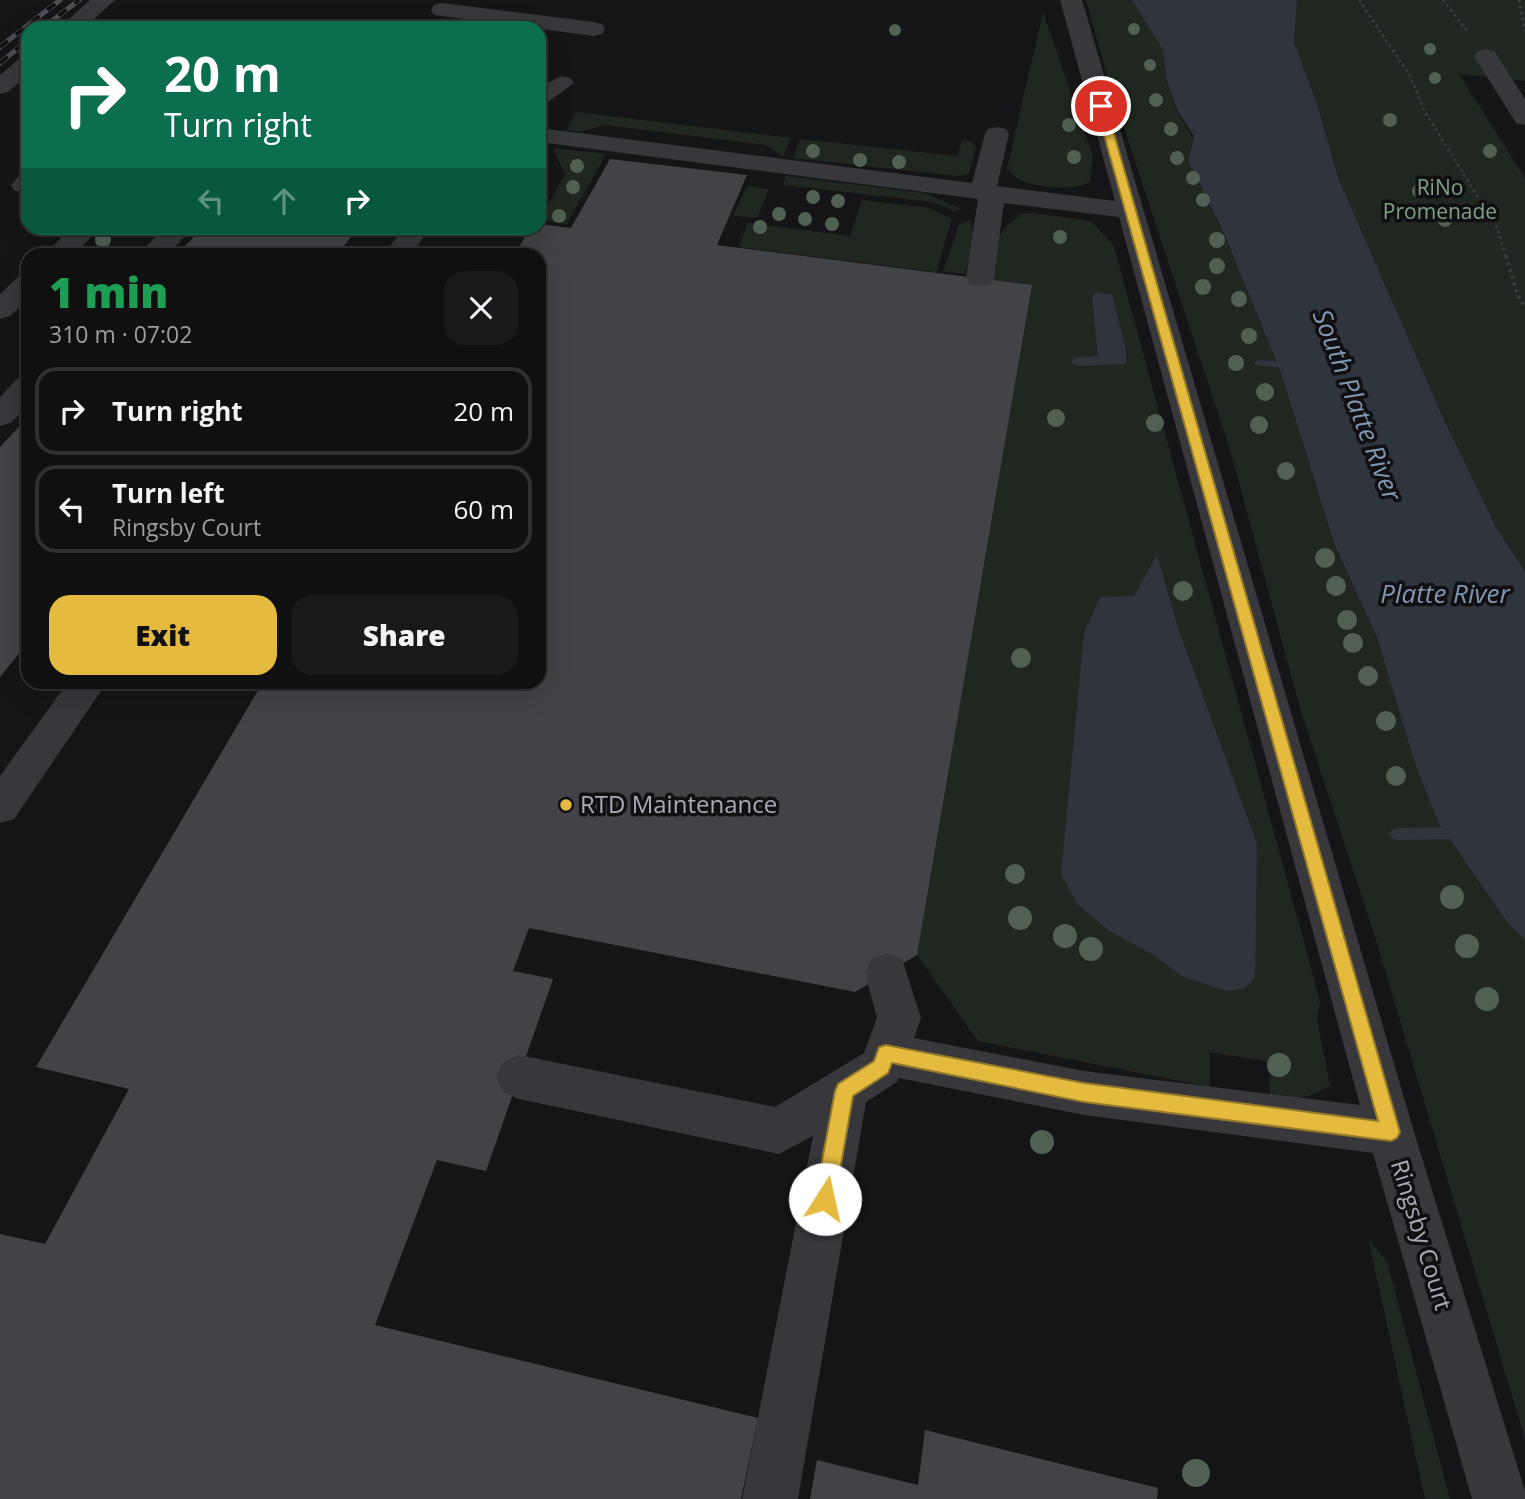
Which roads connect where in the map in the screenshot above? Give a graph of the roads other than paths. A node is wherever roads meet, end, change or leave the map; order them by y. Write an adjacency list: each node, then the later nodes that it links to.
1 (104, 0): 5 (street)
2 (125, 0): 6 (street)
3 (1072, 0): 20 (street, Ringsby Court)
4 (446, 5): 7 (street); 8 (street)
5 (78, 21)
6 (100, 21)
7 (432, 21)
8 (533, 21)
9 (546, 23): 10 (street)
10 (594, 29)
11 (1486, 56): 16 (street)
12 (21, 69): 14 (street)
13 (562, 83): 15 (street)
14 (0, 87)
15 (546, 93)
16 (1525, 118)
17 (997, 134): 19 (street)
18 (546, 136): 19 (street)
19 (988, 193): 20 (street); 25 (street)
20 (1131, 211): 36 (street, Ringsby Court)
21 (78, 235): 23 (street)
22 (171, 235): 24 (street)
23 (65, 248)
24 (159, 248)
25 (980, 278)
26 (21, 290): 27 (street)
27 (0, 310)
28 (21, 393): 29 (street)
29 (0, 415)
30 (84, 689): 31 (street)
31 (0, 807)
32 (887, 973): 33 (street)
33 (886, 1054): 35 (street); 36 (street)
34 (519, 1077): 35 (street)
35 (845, 1091): 37 (street)
36 (1391, 1132): 38 (street, Ringsby Court)
37 (770, 1499)
38 (1500, 1499)

